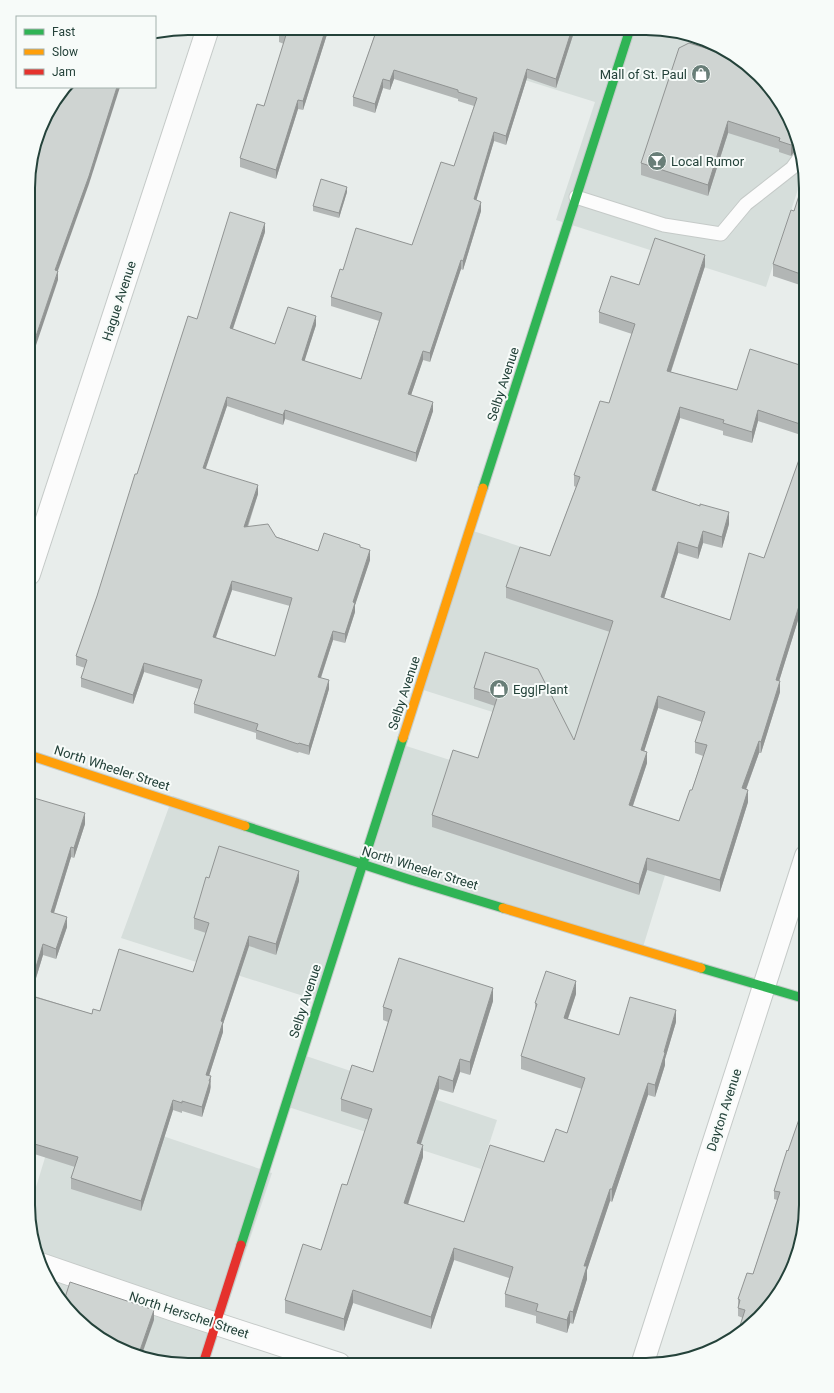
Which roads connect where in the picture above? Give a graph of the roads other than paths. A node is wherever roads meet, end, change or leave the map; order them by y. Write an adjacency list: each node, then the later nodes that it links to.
1 (206, 35): 5 (street, Hague Avenue)
2 (628, 35): 4 (street, Selby Avenue)
3 (797, 162): 4 (lane)
4 (576, 197): 7 (street, Selby Avenue)
5 (35, 556)
6 (35, 757): 7 (street, North Wheeler Street)
7 (363, 864): 9 (street, North Wheeler Street); 12 (street, Selby Avenue)
8 (799, 877): 9 (street, Dayton Avenue)
9 (763, 986): 10 (street, North Wheeler Street); 15 (street, Dayton Avenue)
10 (799, 997)
11 (48, 1267): 12 (street, North Herschel Street)
12 (216, 1324): 13 (street, Selby Avenue); 14 (street, North Herschel Street)
13 (205, 1358)
14 (321, 1358)
15 (644, 1358)

